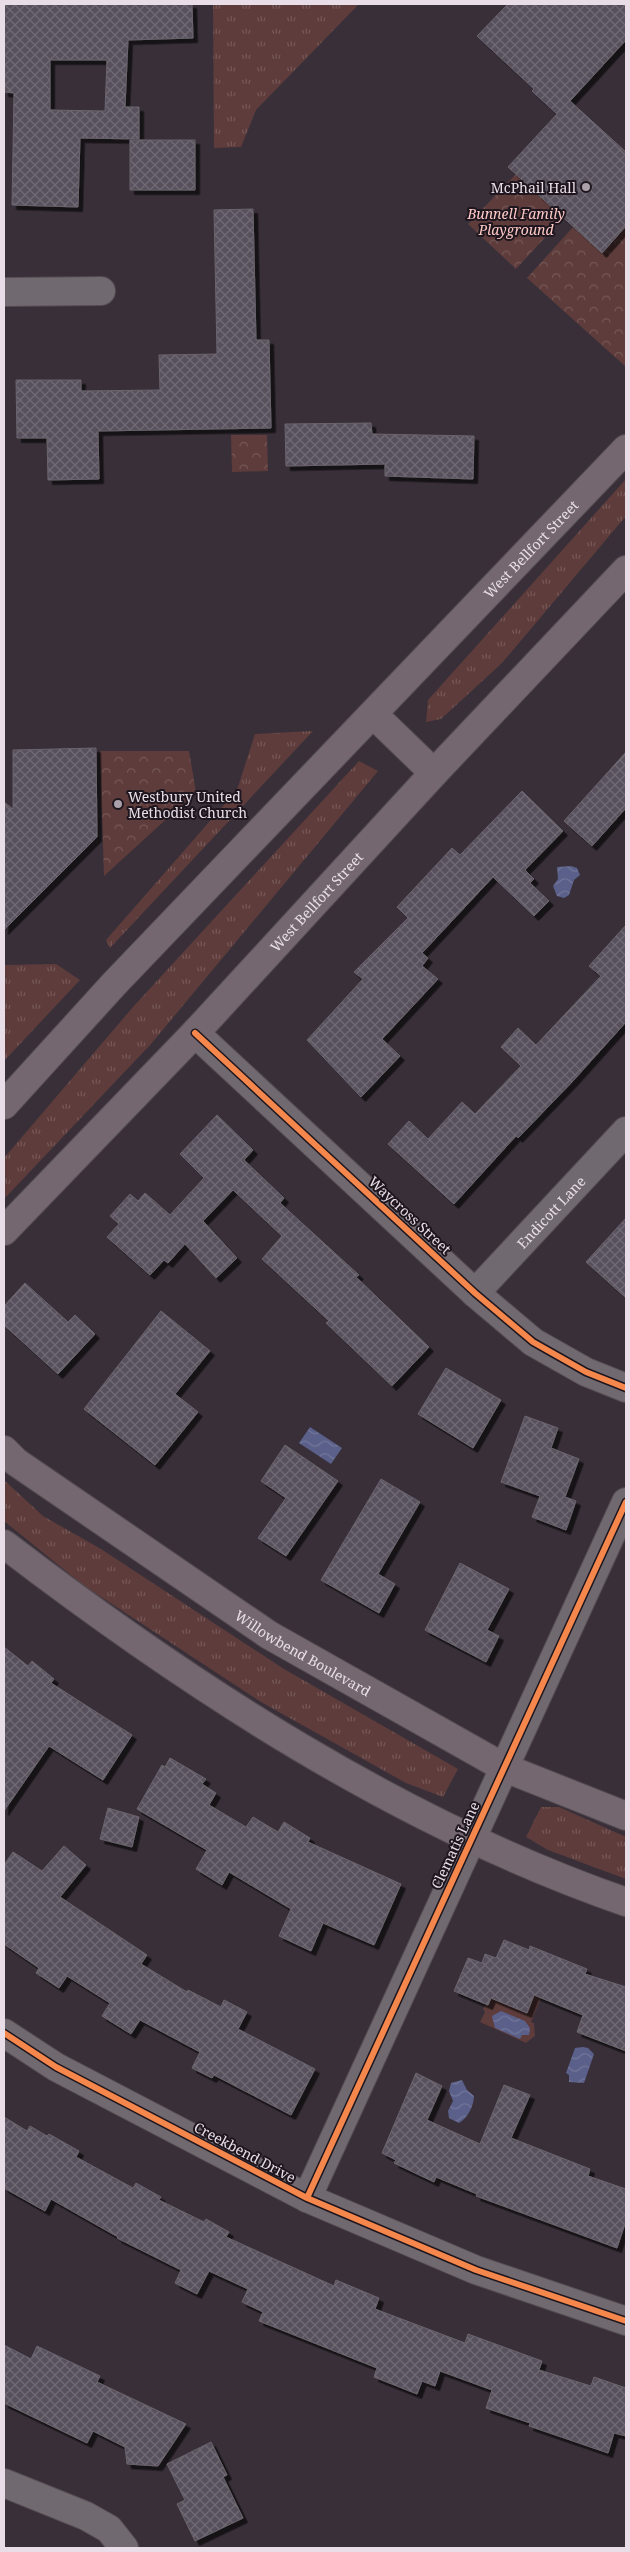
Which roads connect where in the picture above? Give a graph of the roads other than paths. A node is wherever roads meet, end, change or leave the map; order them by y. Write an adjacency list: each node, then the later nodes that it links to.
1 (101, 291): 2 (street)
2 (4, 292)
3 (626, 449): 5 (main road, West Bellfort Street)
4 (626, 570): 6 (main road, West Bellfort Street)
5 (373, 714): 6 (main road); 8 (main road, West Bellfort Street)
6 (434, 773): 7 (main road, West Bellfort Street)
7 (195, 1033): 10 (main road, West Bellfort Street); 11 (street, Waycross Street)
8 (4, 1106)
9 (626, 1130): 11 (street, Endicott Lane)
10 (4, 1231)
11 (475, 1293): 12 (street, Waycross Street)
12 (626, 1388)
13 (4, 1450): 16 (main road, Willowbend Boulevard)
14 (626, 1502): 16 (street, Clematis Lane)
15 (4, 1544): 18 (main road)
16 (505, 1768): 17 (main road, Willowbend Boulevard); 18 (street, Clematis Lane)
17 (626, 1816)
18 (471, 1840): 19 (main road); 21 (street, Clematis Lane)
19 (626, 1902)
20 (4, 2033): 21 (street, Creekbend Drive)
21 (307, 2198): 22 (street, Creekbend Drive)
22 (626, 2322)
23 (4, 2483): 24 (street)
24 (124, 2548)

